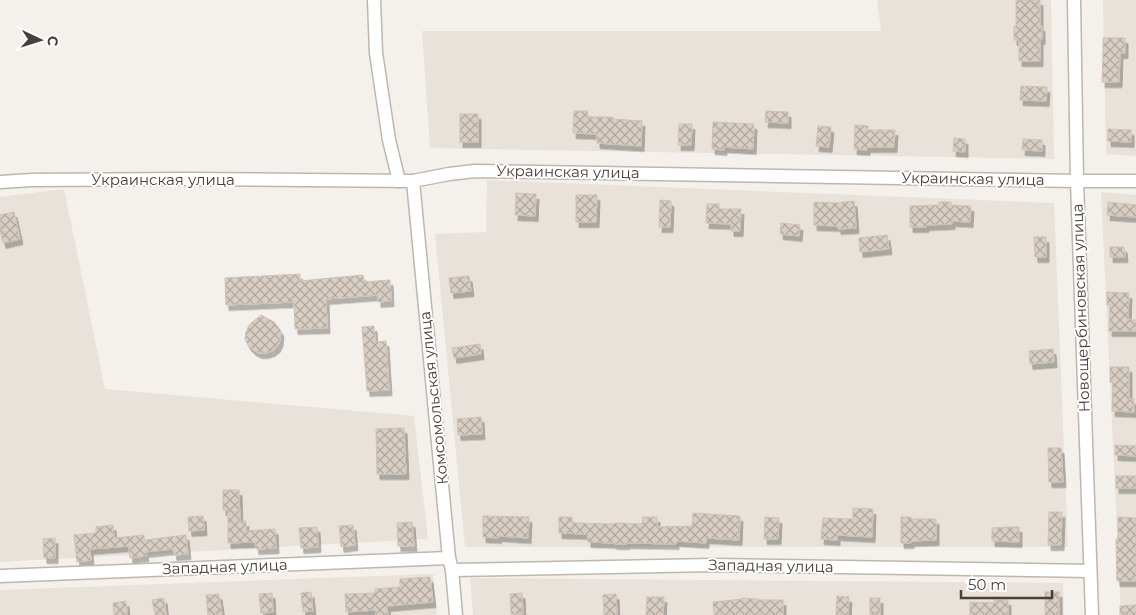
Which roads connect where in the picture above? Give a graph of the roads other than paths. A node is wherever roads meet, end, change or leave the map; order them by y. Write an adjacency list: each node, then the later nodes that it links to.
1 (374, 0): 3 (street)
2 (1074, 0): 5 (street, Новощербиновская улица)
3 (399, 181): 4 (street, Украинская улица); 7 (street, Украинская улица)
4 (413, 181): 5 (street, Украинская улица); 8 (street, Комсомольская улица)
5 (1077, 181): 6 (street, Украинская улица); 9 (street, Новощербиновская улица)
6 (1136, 181)
7 (0, 182)
8 (451, 564): 9 (street, Западная улица); 10 (street, Западная улица); 11 (street, Комсомольская улица)
9 (1090, 571): 12 (street, Новощербиновская улица)
10 (0, 576)
11 (456, 615)
12 (1092, 615)

